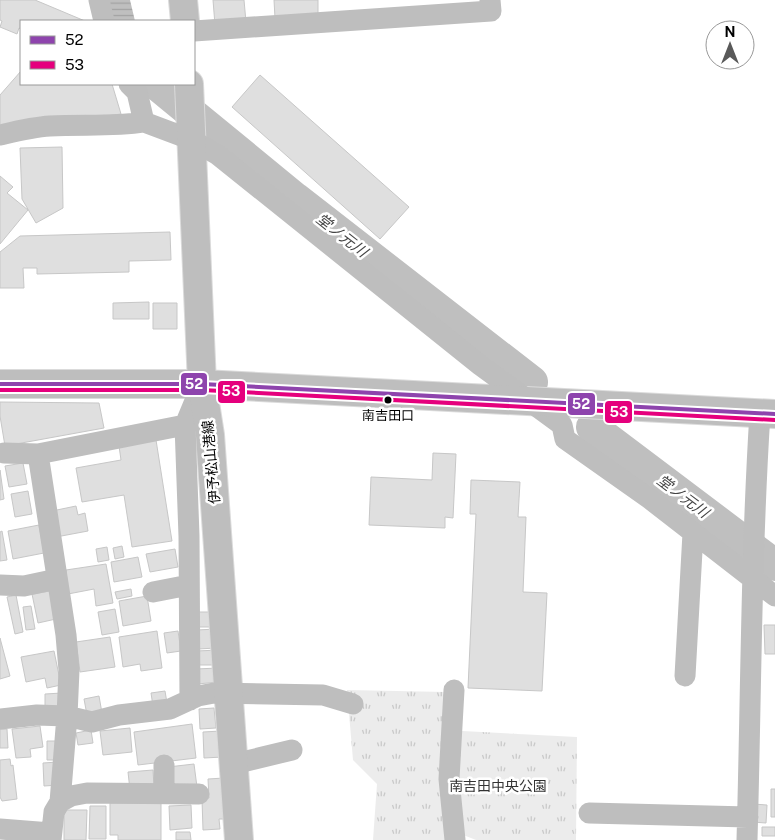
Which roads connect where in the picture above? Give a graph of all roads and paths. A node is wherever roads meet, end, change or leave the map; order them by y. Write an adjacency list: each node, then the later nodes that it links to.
1 (99, 0): 4 (street)
2 (184, 0): 5 (main road)
3 (490, 0): 6 (street)
4 (104, 20)
5 (185, 20)
6 (195, 31)
7 (130, 85): 9 (street)
8 (190, 88): 11 (main road, 伊予松山港線)
9 (144, 122): 10 (street); 11 (street)
10 (0, 135)
11 (192, 135): 13 (main road, 伊予松山港線); 14 (street)
12 (0, 384): 13 (main road)
13 (202, 384): 14 (main road); 16 (street); 28 (main road, 伊予松山港線)
14 (526, 400): 15 (main road); 19 (street)
15 (768, 414): 20 (street)
16 (185, 425): 18 (street); 23 (street)
17 (4, 453): 18 (street)
18 (38, 454): 21 (street)
19 (693, 533): 20 (street); 26 (street)
20 (752, 573): 25 (street); 40 (street)
21 (57, 579): 22 (street); 31 (street)
22 (0, 585)
23 (190, 585): 24 (street); 29 (street)
24 (153, 592)
25 (775, 596)
26 (685, 676)
27 (454, 690): 44 (street)
28 (229, 693): 29 (street); 30 (street); 34 (main road, 伊予松山港線)
29 (190, 700): 31 (street)
30 (353, 704)
31 (67, 716): 32 (street); 38 (street)
32 (0, 719)
33 (292, 750): 34 (street)
34 (234, 764): 43 (main road, 伊予松山港線)
35 (164, 765): 36 (street)
36 (164, 793): 37 (street); 38 (street)
37 (199, 794)
38 (60, 802): 42 (street)
39 (589, 813): 40 (street)
40 (748, 817): 45 (street)
41 (0, 829): 42 (street)
42 (51, 836)
43 (239, 840)
44 (455, 840)
45 (747, 840)

